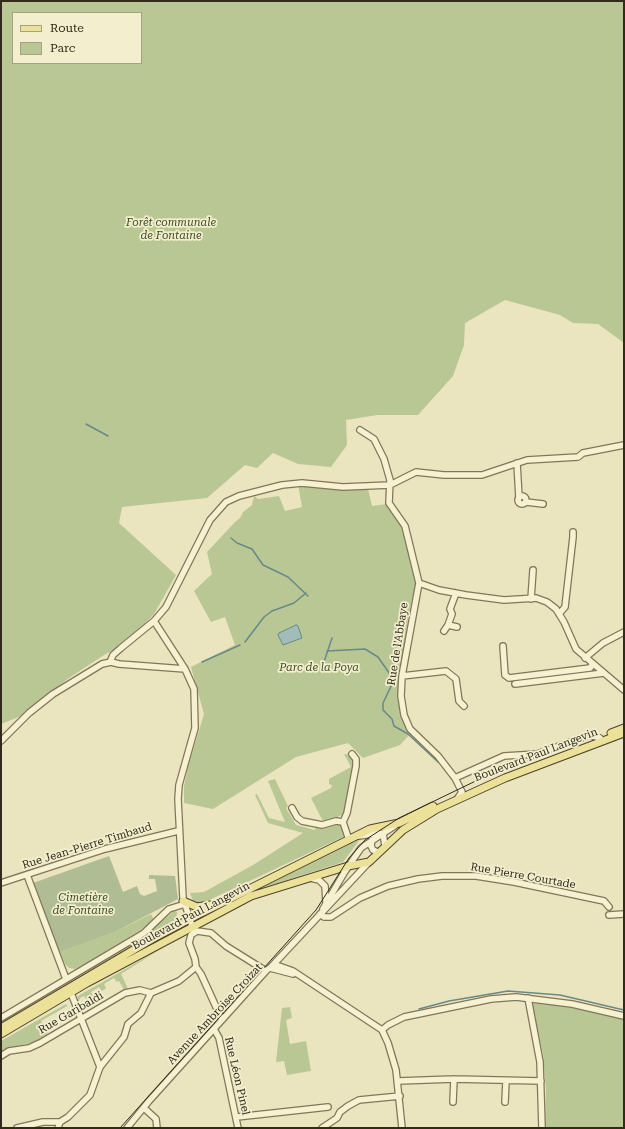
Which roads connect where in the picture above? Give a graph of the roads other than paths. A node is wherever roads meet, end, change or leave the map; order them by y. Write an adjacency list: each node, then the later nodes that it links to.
1 (360, 430): 4 (street, Rue de l'Abbaye)
2 (624, 445): 3 (street)
3 (517, 463): 4 (street); 5 (street)
4 (390, 485): 8 (street, Rue de l'Abbaye); 12 (street)
5 (543, 504)
6 (573, 532): 11 (street)
7 (533, 570): 10 (street)
8 (419, 583): 9 (street); 23 (street, Rue de l'Abbaye)
9 (456, 593): 10 (street); 13 (street)
10 (531, 599): 11 (street)
11 (559, 614): 18 (street)
12 (154, 621): 19 (street); 21 (street)
13 (448, 625): 14 (street); 15 (street)
14 (457, 627)
15 (444, 631)
16 (624, 632): 18 (street)
17 (503, 646): 20 (street)
18 (584, 658): 20 (street)
19 (110, 662): 21 (street); 30 (street)
20 (593, 664): 22 (street)
21 (184, 669): 38 (street)
22 (604, 673): 24 (street); 25 (street)
23 (402, 676): 26 (street); 32 (street, Rue de l'Abbaye)
24 (515, 684)
25 (624, 690)
26 (464, 706)
27 (624, 728): 29 (main road, Boulevard Paul Langevin)
28 (624, 734): 34 (main road, Boulevard Paul Langevin)
29 (600, 738): 32 (street, Boulevard Paul Langevin); 33 (main road, Boulevard Paul Langevin)
30 (1, 741)
31 (352, 754): 36 (street)
32 (455, 778): 33 (street, Rue de l'Abbaye)
33 (462, 792): 34 (street, Boulevard Paul Langevin); 37 (main road, Boulevard Paul Langevin)
34 (457, 799): 43 (main road, Boulevard Paul Langevin)
35 (292, 808): 36 (street)
36 (343, 822): 41 (street)
37 (399, 823): 39 (street, Avenue Ambroise Croizat); 40 (main road, Boulevard Paul Langevin)
38 (178, 831): 47 (street, Rue Jean-Pierre Timbaud); 50 (street)
39 (383, 833): 40 (street, Boulevard Paul Langevin); 42 (street, Avenue Ambroise Croizat); 43 (street)
40 (358, 836): 41 (main road, Boulevard Paul Langevin)
41 (349, 840): 51 (main road, Boulevard Paul Langevin)
42 (372, 840): 44 (street); 46 (street, Avenue Ambroise Croizat)
43 (385, 846): 44 (main road, Boulevard Paul Langevin)
44 (378, 852): 45 (main road, Boulevard Paul Langevin)
45 (369, 862): 46 (main road, Boulevard Paul Langevin); 54 (street, Avenue Ambroise Croizat)
46 (348, 866): 48 (main road, Boulevard Paul Langevin); 52 (street, Avenue Ambroise Croizat)
47 (27, 875): 49 (street, Rue Jean-Pierre Timbaud); 63 (street)
48 (310, 878): 52 (street); 57 (main road, Boulevard Paul Langevin)
49 (1, 883)
50 (184, 902): 51 (main road); 57 (street); 63 (street, Boulevard Paul Langevin)
51 (222, 902): 57 (main road, Boulevard Paul Langevin)
52 (325, 905): 54 (street, Avenue Ambroise Croizat)
53 (609, 907): 54 (street, Rue Pierre Courtade)
54 (320, 914): 58 (street, Avenue Ambroise Croizat)
55 (624, 914): 56 (street)
56 (610, 915)
57 (192, 926): 59 (street); 60 (street); 64 (main road, Boulevard Paul Langevin); 71 (main road, Boulevard Paul Langevin)
58 (282, 956): 60 (street, Avenue Ambroise Croizat); 61 (street)
59 (196, 966): 65 (street); 70 (street)
60 (270, 969): 61 (street); 62 (street); 70 (street, Avenue Ambroise Croizat)
61 (293, 971): 62 (street)
62 (301, 976): 73 (street)
63 (66, 978): 68 (street, Boulevard Paul Langevin)
64 (71, 993): 69 (street); 74 (main road, Boulevard Paul Langevin)
65 (151, 993): 69 (street, Rue Garibaldi); 76 (street)
66 (528, 998): 67 (street); 73 (street); 80 (street)
67 (624, 1016)
68 (1, 1018)
69 (82, 1018): 75 (street, Rue Garibaldi); 76 (street)
70 (222, 1020): 72 (street, Avenue Ambroise Croizat)
71 (1, 1028)
72 (214, 1029): 85 (street, Avenue Ambroise Croizat); 86 (street, Rue Léon Pinel)
73 (382, 1030): 78 (street)
74 (1, 1034)
75 (1, 1056)
76 (100, 1067): 87 (street)
77 (454, 1079): 78 (street); 79 (street); 82 (street)
78 (398, 1081): 81 (street)
79 (506, 1081): 80 (street); 83 (street)
80 (541, 1081): 95 (street)
81 (400, 1096): 93 (street); 94 (street)
82 (453, 1102)
83 (505, 1102)
84 (328, 1107): 86 (street)
85 (144, 1108): 90 (street, Avenue Ambroise Croizat); 91 (street)
86 (237, 1117): 92 (street, Rue Léon Pinel)
87 (60, 1122): 88 (street); 89 (street)
88 (17, 1128)
89 (58, 1128)
90 (127, 1128)
91 (158, 1128)
92 (238, 1128)
93 (322, 1128)
94 (402, 1128)
95 (542, 1128)

